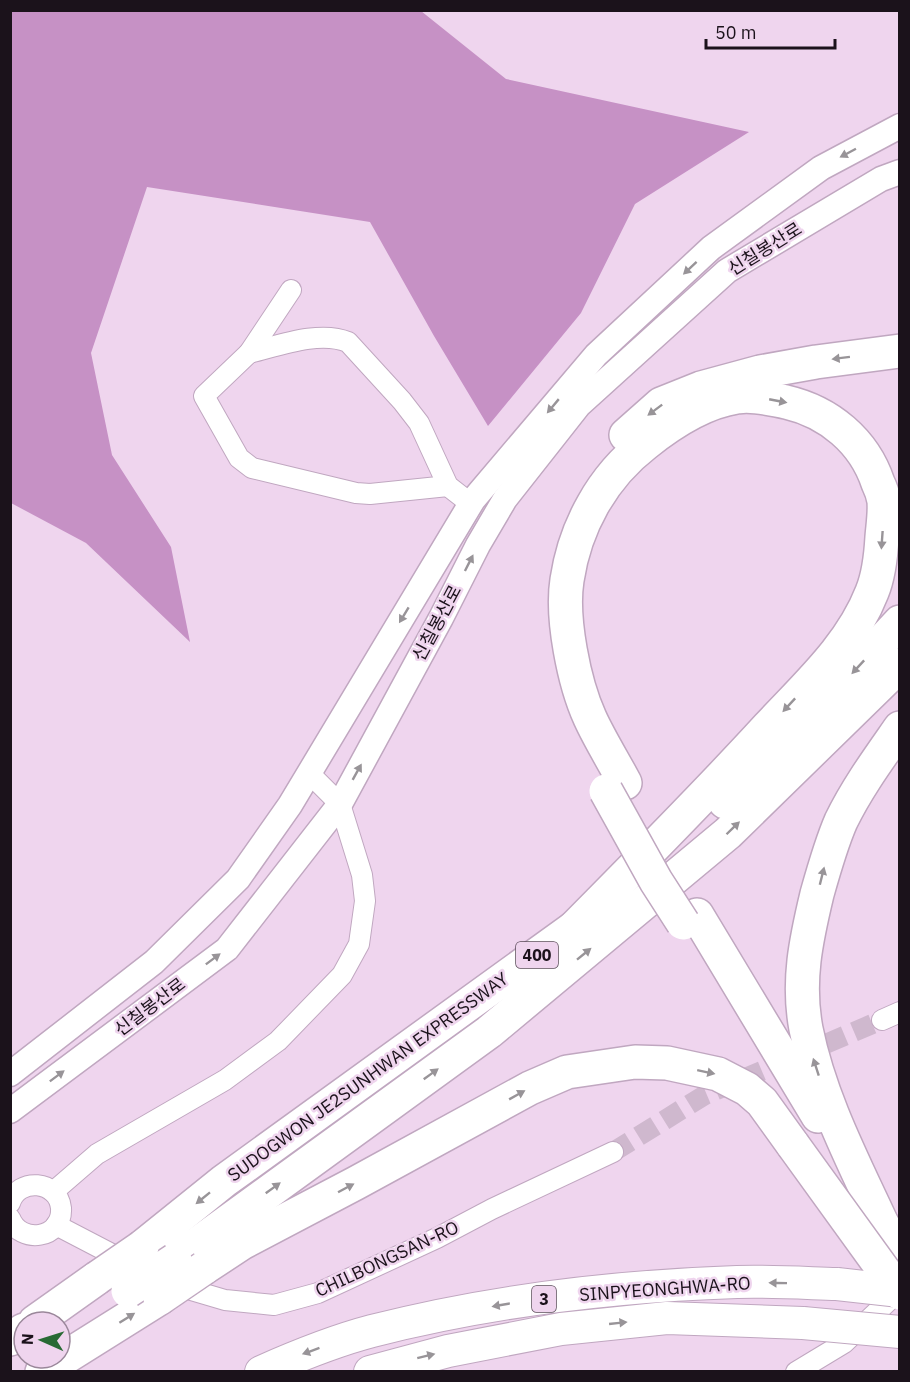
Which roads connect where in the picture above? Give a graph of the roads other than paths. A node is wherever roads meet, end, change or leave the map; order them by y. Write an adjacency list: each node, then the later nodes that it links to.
1 (900, 126): 7 (street, 신칠봉산로, one-way to 7)
2 (900, 172): 13 (street, 신칠봉산로, one-way to 2)
3 (291, 290): 5 (street)
4 (900, 351): 12 (highway, one-way to 12)
5 (249, 353): 6 (street); 6 (street)
6 (448, 486): 7 (street)
7 (471, 504): 11 (street, 신칠봉산로, one-way to 11)
8 (900, 622): 14 (highway, SUDOGWON JE2SUNHWAN EXPRESSWAY / 400, one-way to 14)
9 (900, 665): 24 (highway, SUDOGWON JE2SUNHWAN EXPRESSWAY / 400, one-way to 9)
10 (900, 728): 17 (highway, one-way to 10)
11 (309, 773): 13 (street); 15 (street, 신칠봉산로)
12 (616, 787): 14 (highway, one-way to 14); 17 (highway, bridge)
13 (340, 804): 16 (street, 신칠봉산로, one-way to 13); 19 (street)
14 (571, 931): 26 (highway, SUDOGWON JE2SUNHWAN EXPRESSWAY / 400, one-way to 26, bridge)
15 (10, 1074)
16 (10, 1111)
17 (816, 1133): 23 (highway); 24 (highway, one-way to 17); 25 (highway, bridge)
18 (613, 1152): 21 (street, CHILBONGSAN-RO)
19 (53, 1192): 20 (street); 21 (street)
20 (10, 1203)
21 (56, 1225): 22 (street)
22 (13, 1228)
23 (892, 1241)
24 (189, 1264): 27 (highway, SUDOGWON JE2SUNHWAN EXPRESSWAY / 400, bridge); 29 (highway, one-way to 24, bridge)
25 (900, 1291): 30 (highway, SINPYEONGHWA-RO / 3, one-way to 30, bridge); 32 (street)
26 (52, 1310)
27 (72, 1331)
28 (900, 1332): 31 (highway, SINPYEONGHWA-RO / 3, one-way to 28, bridge)
29 (42, 1371)
30 (261, 1371)
31 (370, 1371)
32 (796, 1371)

